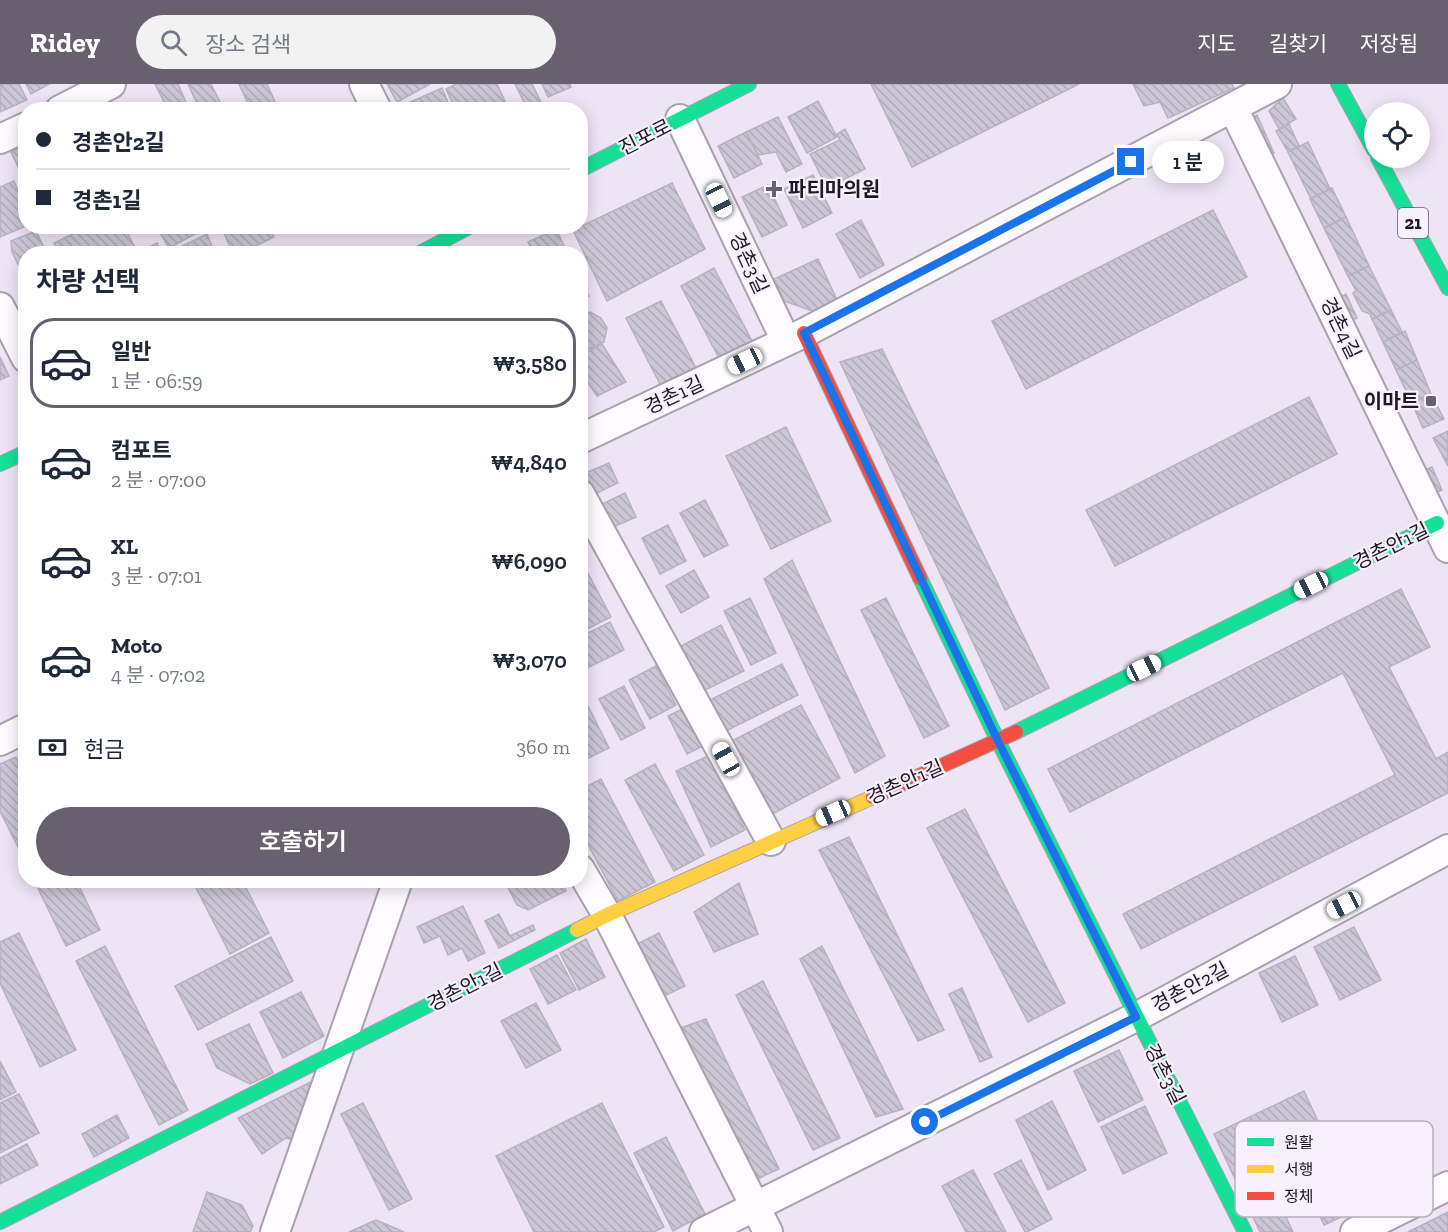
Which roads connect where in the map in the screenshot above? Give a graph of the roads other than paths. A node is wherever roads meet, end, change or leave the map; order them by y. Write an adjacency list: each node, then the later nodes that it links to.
1 (111, 84): 7 (street)
2 (364, 84): 8 (street)
3 (748, 84): 6 (street, 진포로)
4 (1277, 84): 9 (street, 경촌1길)
5 (1338, 84): 12 (street)
6 (713, 94): 10 (street, 진포로)
7 (76, 102)
8 (373, 102)
9 (1233, 108): 20 (street, 경촌1길); 26 (street, 경촌4길)
10 (680, 119): 14 (street, 진포로); 20 (street, 경촌3길)
11 (18, 131): 13 (street)
12 (1364, 132)
13 (0, 139)
14 (588, 166)
15 (1383, 168): 18 (street, 21)
16 (449, 234): 17 (street)
17 (430, 241)
18 (1448, 288)
19 (0, 307): 21 (street)
20 (795, 337): 22 (street, 경촌1길); 29 (street, 경촌3길)
21 (18, 342)
22 (588, 435)
23 (18, 456): 24 (street)
24 (0, 464)
25 (588, 509): 30 (street)
26 (1442, 536): 29 (street, 경촌안1길)
27 (18, 732): 28 (street)
28 (0, 741)
29 (998, 741): 30 (street, 경촌안1길); 35 (street, 경촌3길)
30 (771, 841): 34 (street, 경촌안1길)
31 (1448, 849): 35 (street, 경촌안2길)
32 (588, 883): 34 (street)
33 (395, 888): 36 (street)
34 (607, 915): 36 (street, 경촌안1길); 39 (street)
35 (1136, 1017): 39 (street, 경촌안2길); 40 (street, 경촌3길)
36 (339, 1052): 43 (street, 경촌안1길); 44 (street)
37 (1448, 1186): 38 (street)
38 (1433, 1193)
39 (756, 1206): 45 (street, 경촌안2길); 46 (street)
40 (1235, 1212)
41 (1237, 1217): 47 (street, 경촌3길)
42 (1385, 1217): 48 (street)
43 (0, 1222)
44 (275, 1232)
45 (704, 1232)
46 (768, 1232)
47 (1245, 1232)
48 (1355, 1232)

